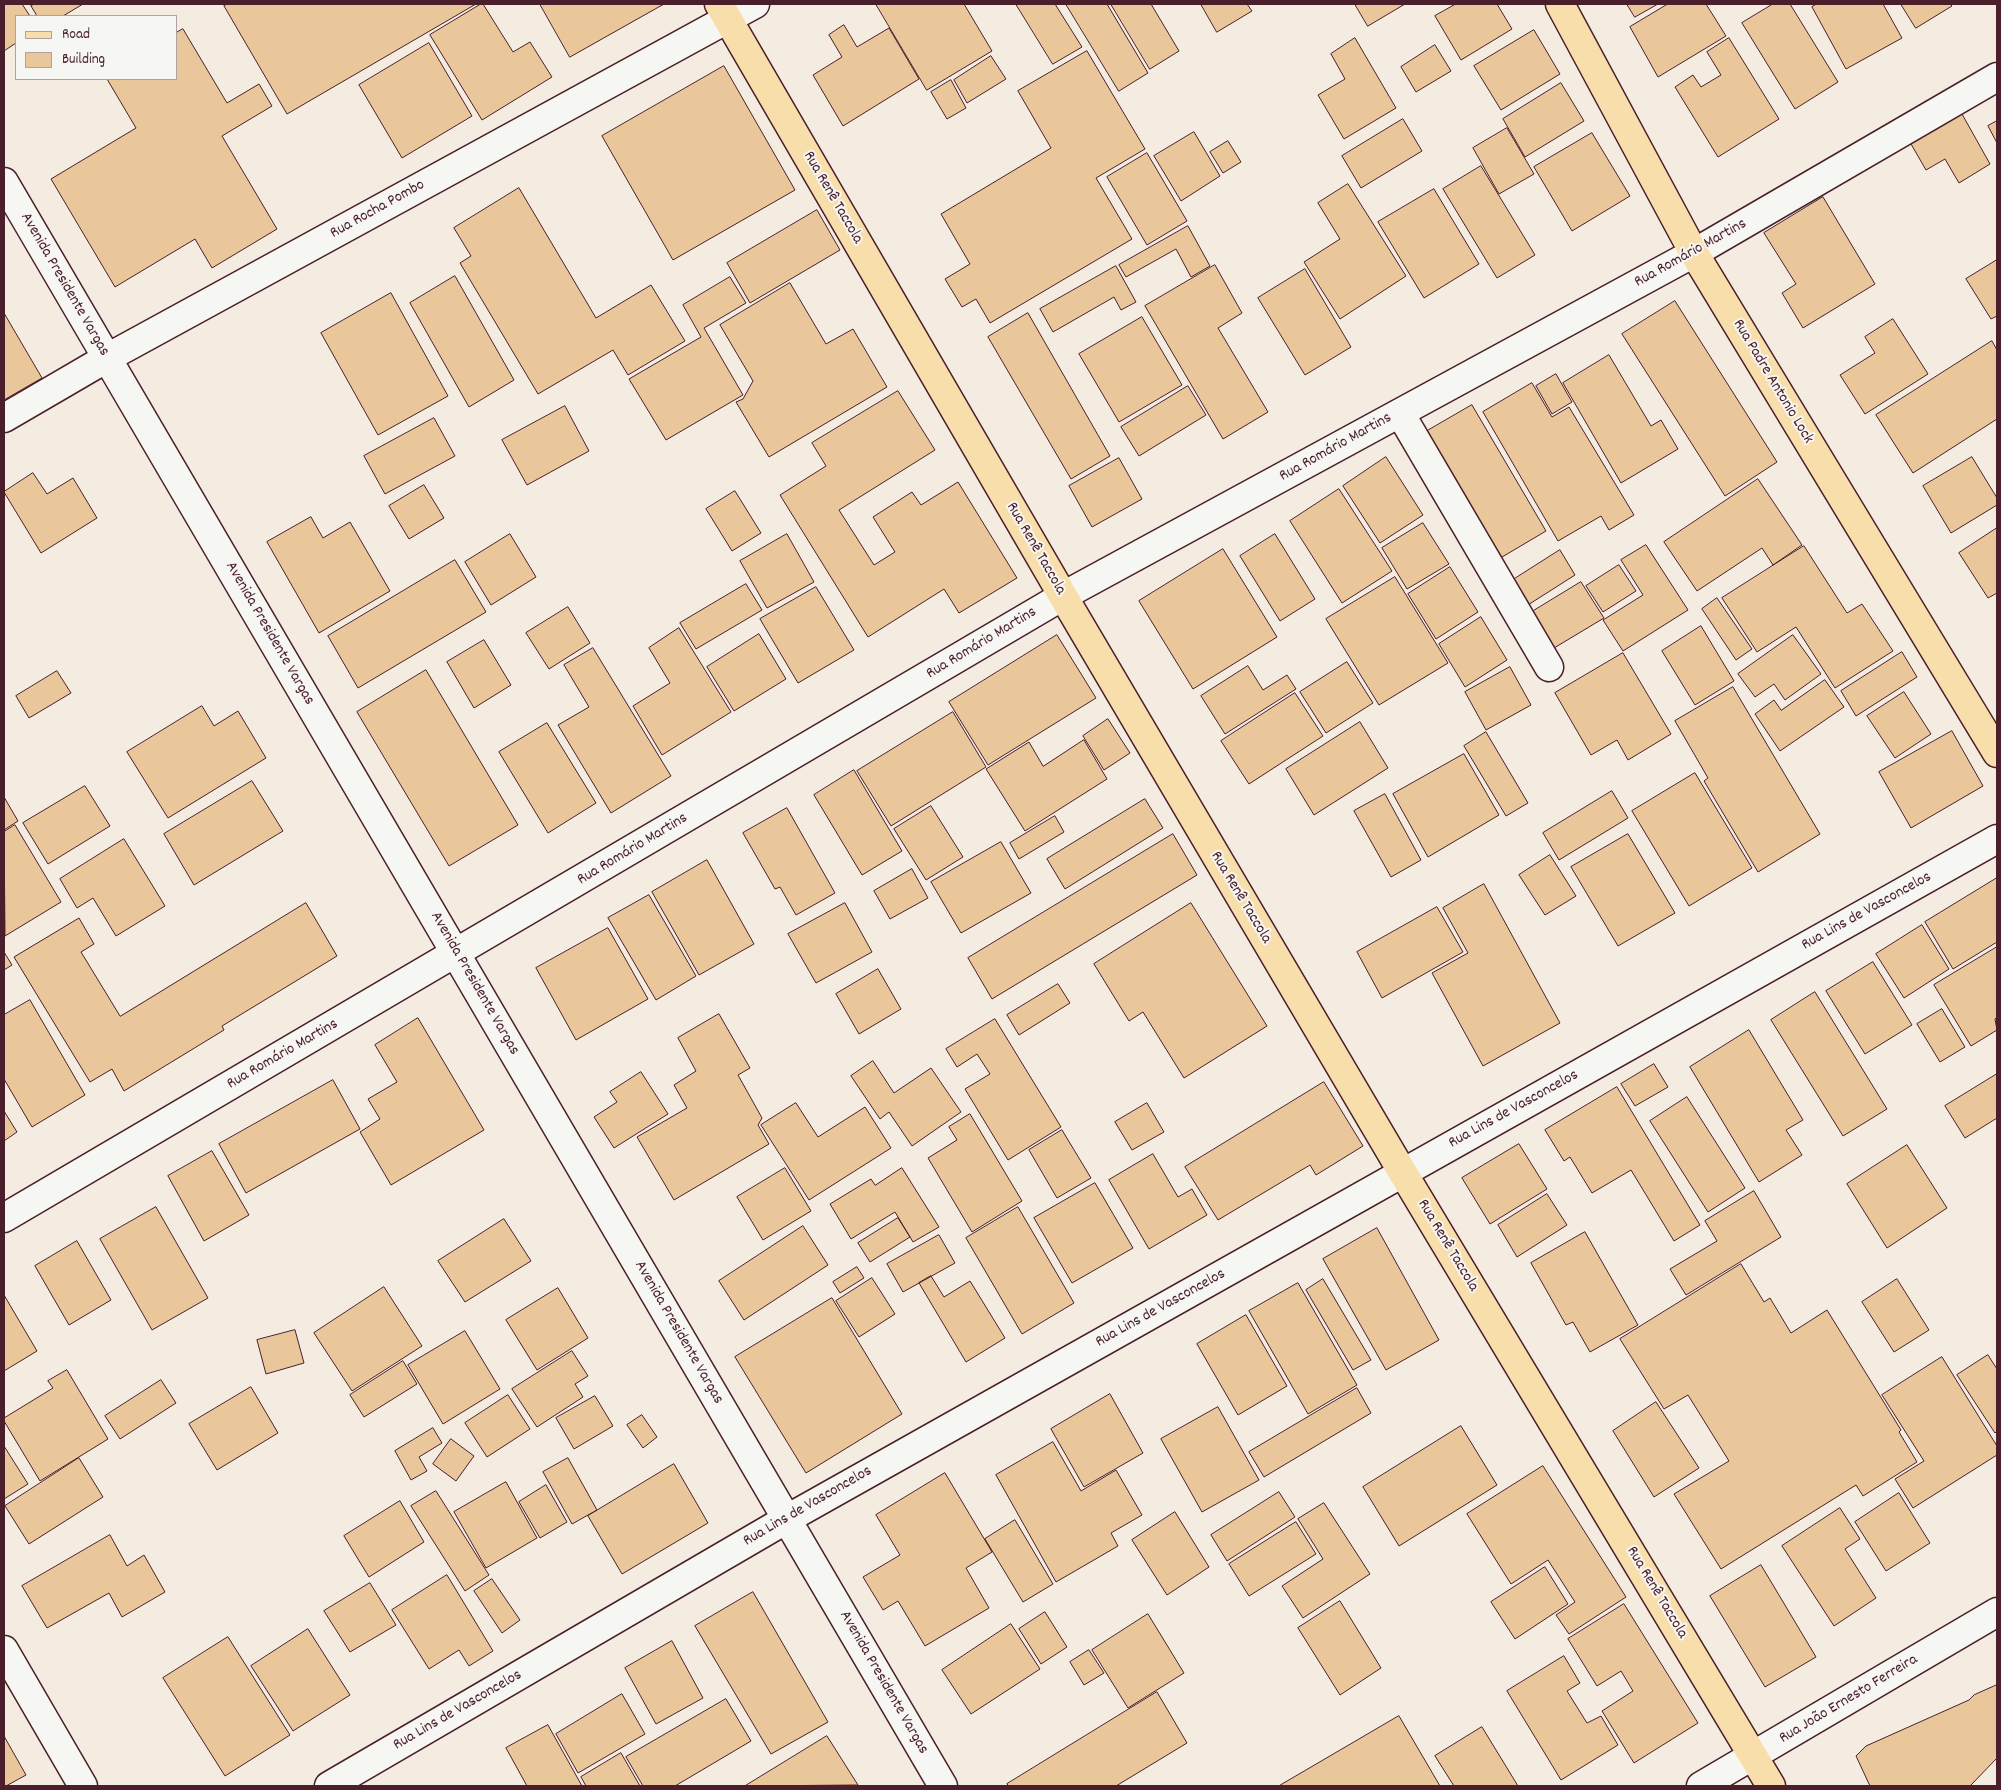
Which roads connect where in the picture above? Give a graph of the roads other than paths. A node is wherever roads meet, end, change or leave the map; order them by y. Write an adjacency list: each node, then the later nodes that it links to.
1 (754, 4): 3 (street, Rua Rocha Pombo)
2 (1560, 4): 6 (main road, Rua Padre Antonio Lock)
3 (723, 11): 7 (street, Rua Rocha Pombo); 10 (main road, Rua Renê Taccola)
4 (1997, 77): 6 (street, Rua Romário Martins)
5 (4, 182): 7 (street, Avenida Presidente Vargas)
6 (1694, 253): 8 (street, Rua Romário Martins); 12 (main road, Rua Padre Antonio Lock)
7 (107, 358): 9 (street, Rua Rocha Pombo); 14 (street, Avenida Presidente Vargas)
8 (1400, 413): 10 (street, Rua Romário Martins); 11 (street)
9 (4, 418)
10 (1062, 596): 14 (street, Rua Romário Martins); 15 (main road, Rua Renê Taccola)
11 (1549, 667)
12 (1997, 753)
13 (1997, 839): 15 (street, Rua Lins de Vasconcelos)
14 (456, 954): 16 (street, Rua Romário Martins); 17 (street, Avenida Presidente Vargas)
15 (1403, 1173): 17 (street, Rua Lins de Vasconcelos); 20 (main road, Rua Renê Taccola)
16 (4, 1218)
17 (787, 1519): 22 (street, Rua Lins de Vasconcelos); 23 (street, Avenida Presidente Vargas)
18 (1997, 1612): 20 (street, Rua João Ernesto Ferreira)
19 (4, 1650): 21 (street)
20 (1754, 1757): 24 (street, Rua João Ernesto Ferreira); 25 (main road, Rua Renê Taccola)
21 (82, 1786)
22 (329, 1786)
23 (944, 1786)
24 (1701, 1786)
25 (1771, 1786)

